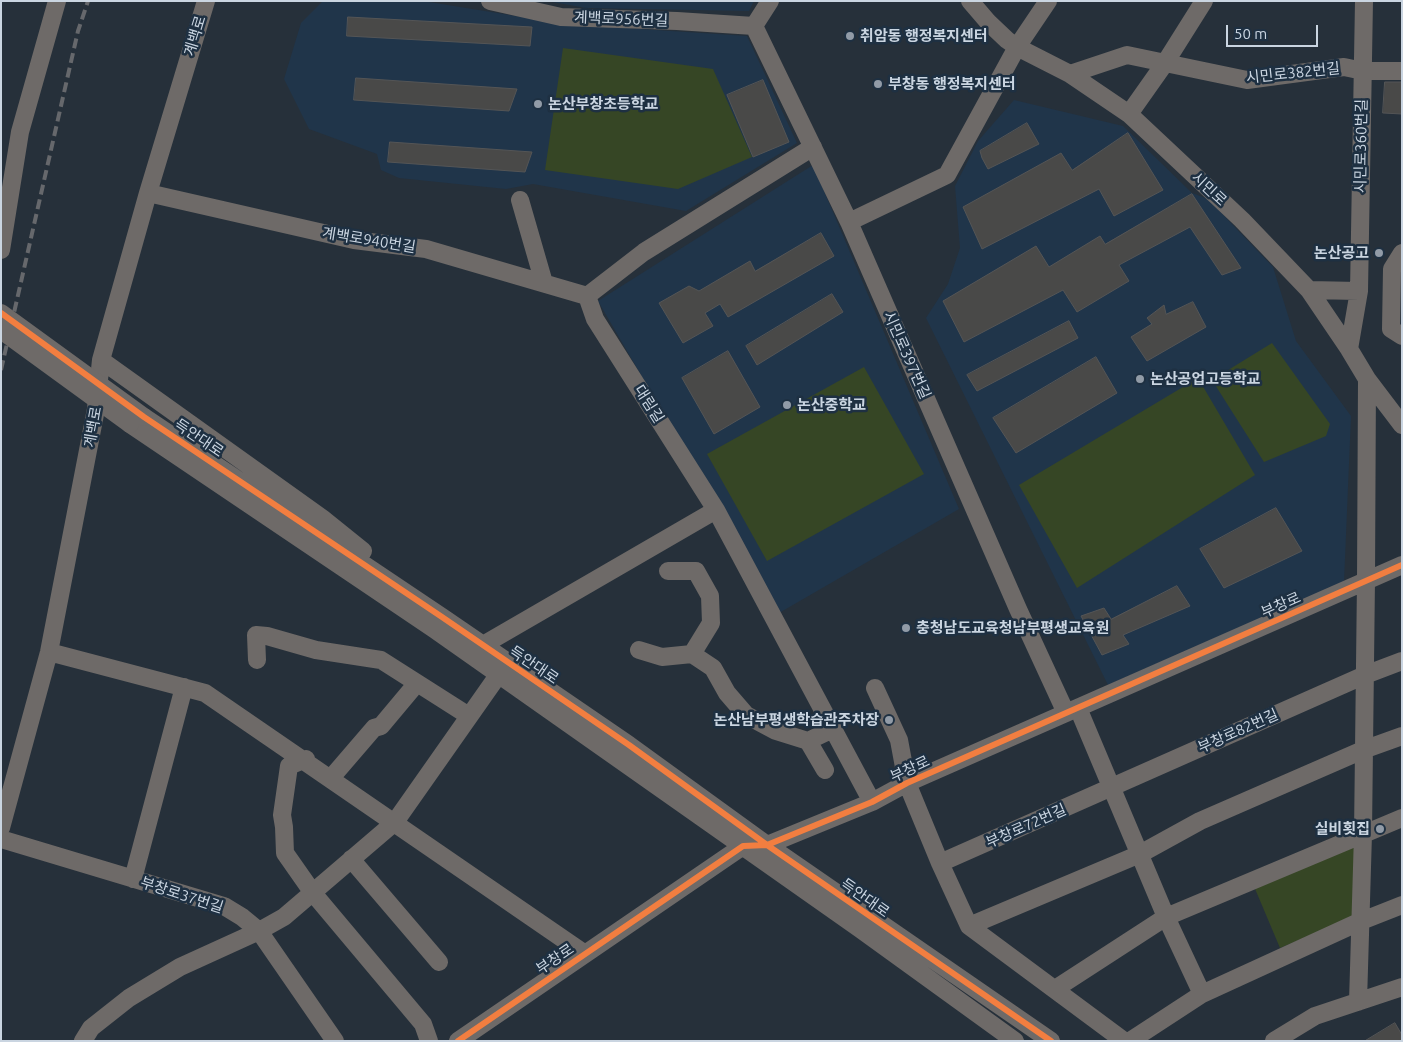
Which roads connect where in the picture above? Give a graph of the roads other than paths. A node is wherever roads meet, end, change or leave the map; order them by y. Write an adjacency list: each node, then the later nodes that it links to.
1 (57, 1): 17 (street)
2 (206, 1): 18 (street, 계백로)
3 (490, 1): 9 (street, 계백로956번길)
4 (770, 1): 9 (street)
5 (970, 1): 10 (street, 시민로)
6 (1048, 1): 10 (street)
7 (1204, 1): 11 (street)
8 (1364, 1): 12 (street, 시민로360번길)
9 (754, 26): 16 (street, 시민로397번길)
10 (1017, 47): 14 (street, 시민로); 20 (street)
11 (1165, 63): 12 (street, 시민로382번길); 14 (street, 시민로382번길); 15 (street)
12 (1363, 71): 13 (street, 시민로382번길); 25 (street, 시민로360번길)
13 (1402, 71)
14 (1070, 74): 15 (street, 시민로)
15 (1129, 114): 24 (street, 시민로)
16 (813, 147): 20 (street, 시민로397번길); 26 (street)
17 (7, 180): 21 (street)
18 (148, 193): 23 (street, 계백로940번길); 31 (street, 계백로)
19 (520, 200): 23 (street)
20 (849, 222): 52 (street, 시민로397번길)
21 (1, 250)
22 (1402, 253): 29 (street)
23 (544, 283): 26 (street, 계백로940번길)
24 (1308, 290): 25 (street); 30 (street, 시민로)
25 (1359, 291): 30 (street, 시민로360번길)
26 (587, 296): 36 (street, 대림길)
27 (1, 313): 34 (street, 득안대로, bridge)
28 (1, 330): 34 (street, 득안대로, bridge)
29 (1402, 336)
30 (1349, 349): 32 (street, 시민로)
31 (101, 360): 33 (street, 계백로); 40 (street)
32 (1367, 379): 35 (street, 시민로); 39 (street)
33 (96, 409): 40 (street); 43 (street, 계백로)
34 (137, 420): 40 (street, 득안대로)
35 (1402, 425)
36 (716, 510): 41 (street); 54 (street)
37 (1402, 565): 39 (street, 부창로)
38 (668, 571): 44 (street)
39 (1366, 580): 48 (street); 52 (street, 부창로)
40 (438, 623): 41 (street, 득안대로); 47 (street, 득안대로)
41 (484, 646): 69 (street, 득안대로)
42 (639, 650): 44 (street)
43 (50, 652): 50 (street); 66 (street, 계백로)
44 (692, 654): 56 (street)
45 (257, 660): 49 (street)
46 (1402, 661): 48 (street, 부창로82번길)
47 (499, 674): 53 (street); 70 (street, 득안대로)
48 (1365, 675): 57 (street); 62 (street, 부창로82번길)
49 (417, 683): 53 (street); 60 (street)
50 (184, 687): 58 (street); 74 (street)
51 (875, 688): 61 (street)
52 (1072, 711): 61 (street, 부창로); 62 (street)
53 (469, 716): 65 (street)
54 (834, 729): 56 (street); 63 (street)
55 (1402, 736): 57 (street)
56 (808, 741): 59 (street)
57 (1363, 750): 67 (street); 71 (street)
58 (304, 759): 60 (street); 75 (street)
59 (825, 770)
60 (331, 778): 65 (street)
61 (908, 783): 63 (street, 부창로); 73 (street)
62 (1112, 788): 71 (street); 73 (street, 부창로72번길)
63 (872, 802): 69 (street, 부창로)
64 (1402, 818): 67 (street)
65 (395, 822): 72 (street); 81 (street)
66 (1, 828)
67 (1363, 834): 77 (street); 78 (street)
68 (1, 839): 74 (street, 부창로37번길)
69 (767, 845): 70 (street, 부창로); 92 (street, 득안대로)
70 (743, 846): 81 (street, 부창로); 91 (street, 득안대로)
71 (1140, 854): 77 (street); 79 (street)
72 (351, 860): 75 (street); 82 (street)
73 (940, 863): 79 (street)
74 (133, 879): 80 (street, 부창로37번길)
75 (312, 893): 80 (street); 89 (street)
76 (1402, 905): 78 (street)
77 (1166, 917): 84 (street); 85 (street)
78 (1359, 922): 85 (street); 86 (street)
79 (968, 926): 84 (street)
80 (258, 932): 87 (street); 88 (street, 부창로37번길)
81 (585, 954): 90 (street, 부창로)
82 (439, 962)
83 (1402, 987): 86 (street)
84 (1055, 989): 93 (street)
85 (1202, 994): 94 (street)
86 (1358, 1002): 95 (street)
87 (83, 1041)
88 (335, 1041)
89 (429, 1041)
90 (458, 1041)
91 (1015, 1041)
92 (1051, 1041)
93 (1124, 1041)
94 (1130, 1041)
95 (1274, 1041)

